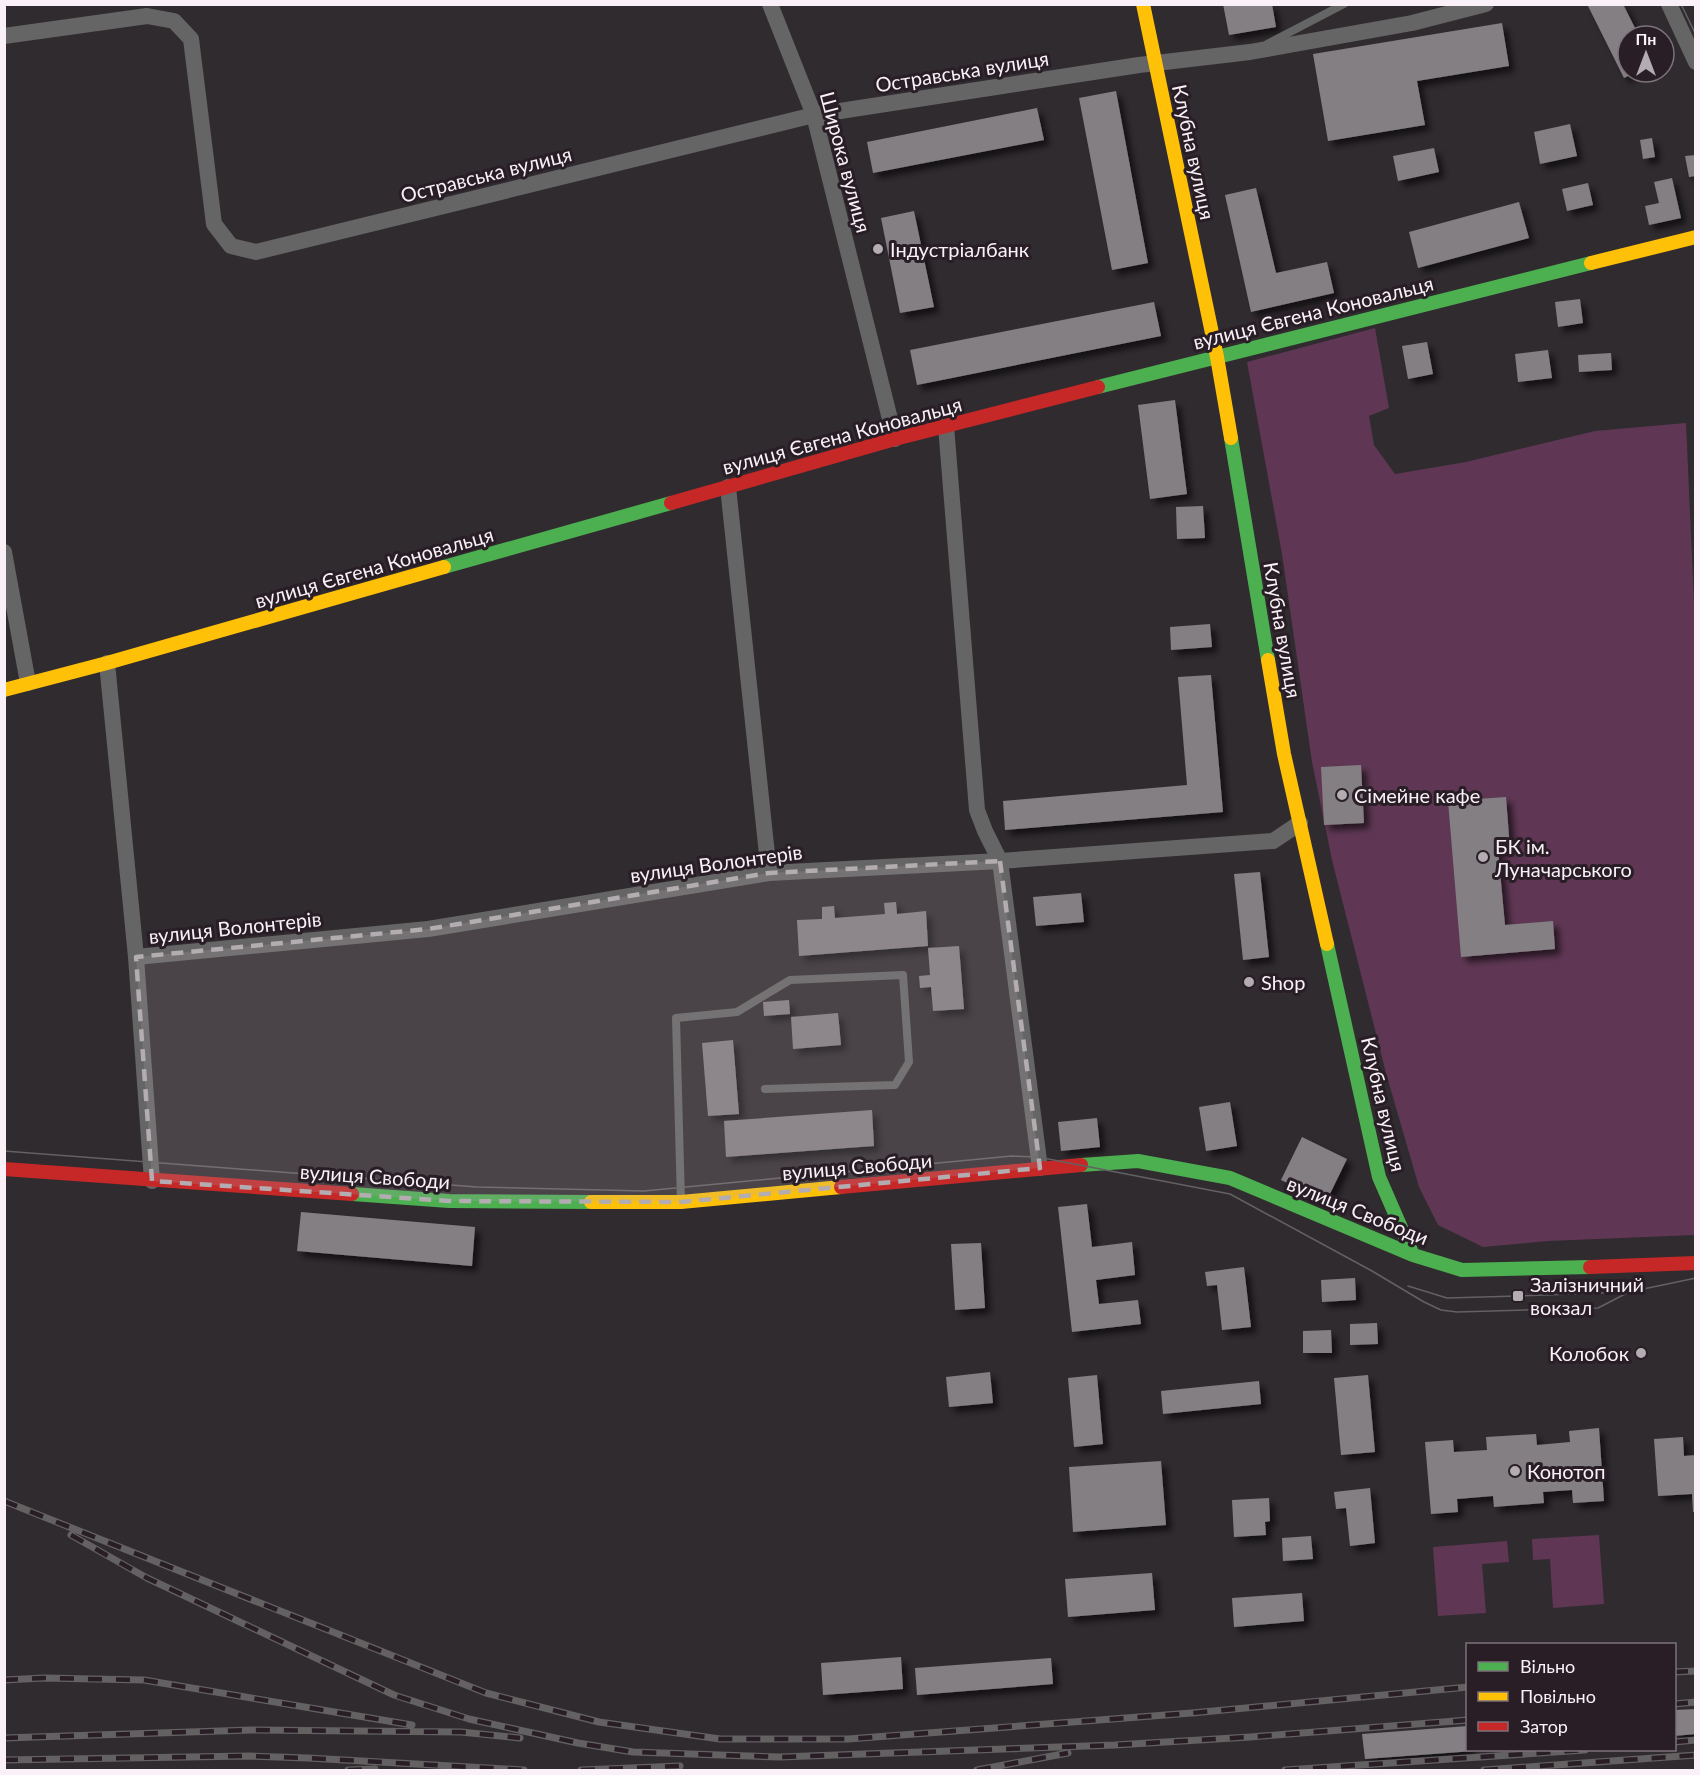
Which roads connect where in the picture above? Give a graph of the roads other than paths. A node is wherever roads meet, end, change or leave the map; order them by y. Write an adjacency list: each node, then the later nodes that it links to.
1 (770, 4): 10 (street, Широка вулиця)
2 (1143, 4): 9 (street, Клубна вулиця)
3 (1344, 4): 7 (lane)
4 (1486, 4): 7 (street, Остравська вулиця)
5 (1669, 4): 8 (street)
6 (4, 36): 10 (street, Остравська вулиця)
7 (1250, 52): 9 (street, Остравська вулиця)
8 (1695, 62)
9 (1155, 63): 10 (street, Остравська вулиця); 12 (street, Клубна вулиця)
10 (814, 116): 14 (street, Широка вулиця)
11 (1695, 237): 12 (street, вулиця Євгена Коновальця)
12 (1217, 357): 13 (street, вулиця Євгена Коновальця); 20 (street, Клубна вулиця)
13 (946, 426): 14 (street, вулиця Євгена Коновальця); 21 (street)
14 (895, 439): 15 (street, вулиця Євгена Коновальця)
15 (728, 487): 17 (street, вулиця Євгена Коновальця); 22 (street)
16 (4, 552): 18 (street)
17 (107, 663): 18 (street, вулиця Євгена Коновальця); 23 (street, вулиця Волонтерів)
18 (28, 683): 19 (street, вулиця Євгена Коновальця)
19 (4, 690)
20 (1300, 823): 21 (street, вулиця Волонтерів); 29 (street, Клубна вулиця)
21 (1000, 861): 22 (street, вулиця Волонтерів); 25 (street)
22 (769, 873): 23 (street, вулиця Волонтерів)
23 (136, 957): 27 (street, вулиця Волонтерів)
24 (765, 1089): 28 (lane)
25 (1040, 1168): 28 (street, вулиця Свободи); 29 (street, вулиця Свободи)
26 (4, 1169): 27 (street, вулиця Свободи)
27 (152, 1181): 28 (street, вулиця Свободи)
28 (681, 1202)
29 (1413, 1255): 30 (street, вулиця Свободи)
30 (1695, 1263)

